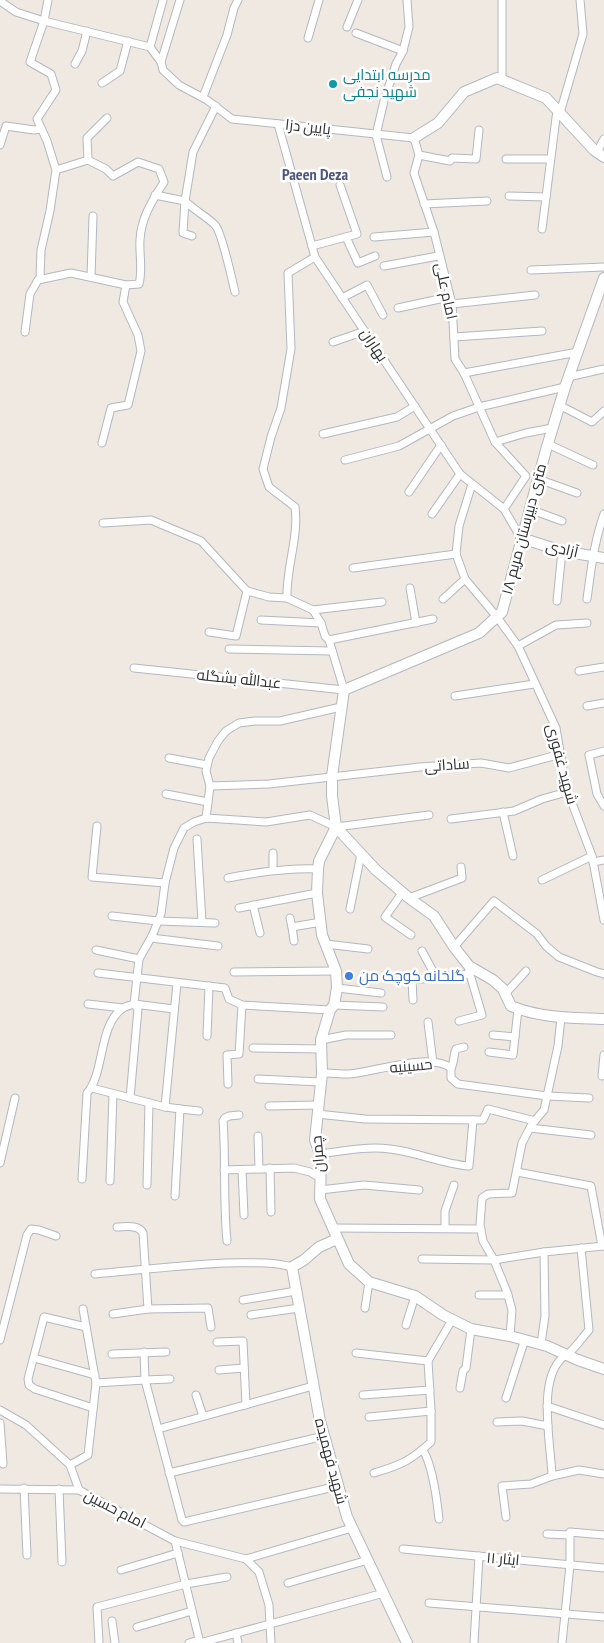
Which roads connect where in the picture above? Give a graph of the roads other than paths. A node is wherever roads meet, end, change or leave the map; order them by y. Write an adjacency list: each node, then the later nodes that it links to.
1 (48, 0): 11 (street)
2 (163, 0): 17 (street)
3 (180, 0): 19 (street)
4 (238, 0): 23 (street)
5 (319, 0): 15 (street)
6 (358, 0): 12 (street)
7 (404, 0): 18 (street)
8 (502, 0): 21 (street)
9 (580, 0): 25 (street)
10 (0, 1): 11 (street)
11 (44, 21): 13 (street); 28 (street)
12 (347, 27)
13 (87, 31): 16 (street); 20 (street)
14 (356, 33): 18 (street)
15 (308, 38)
16 (128, 41): 17 (street); 22 (street)
17 (150, 47): 19 (street, پایین دزا)
18 (403, 52): 30 (street)
19 (161, 62): 23 (street, پایین دزا)
20 (75, 64)
21 (502, 80): 25 (street); 31 (street)
22 (102, 83)
23 (203, 97): 24 (street, پایین دزا)
24 (216, 106): 27 (street, پایین دزا); 45 (street)
25 (558, 111): 34 (street); 37 (street)
26 (107, 118): 38 (street)
27 (278, 124): 30 (street, پایین دزا); 54 (street, بهاران)
28 (41, 129): 33 (street); 39 (street)
29 (479, 130): 35 (street)
30 (376, 135): 31 (street, پایین دزا); 40 (street)
31 (414, 138): 35 (street, امام علی)
32 (604, 139): 34 (street)
33 (0, 145)
34 (601, 154)
35 (419, 155): 47 (street, امام علی)
36 (506, 159): 37 (street)
37 (550, 159): 44 (street)
38 (88, 160): 39 (street); 42 (street)
39 (56, 170): 63 (street)
40 (387, 177)
41 (340, 185): 52 (street)
42 (155, 195): 45 (street); 64 (street)
43 (509, 196): 44 (street)
44 (546, 197): 49 (street)
45 (185, 201): 51 (street); 65 (street)
46 (487, 201): 47 (street)
47 (424, 204): 50 (street, امام علی)
48 (92, 216): 61 (street)
49 (542, 229)
50 (434, 232): 53 (street); 56 (street, امام علی)
51 (192, 236)
52 (346, 236): 54 (street); 55 (street)
53 (374, 237)
54 (312, 246): 57 (street, بهاران)
55 (374, 256)
56 (438, 256): 58 (street); 68 (street, امام علی)
57 (315, 257): 67 (street, بهاران); 113 (street)
58 (384, 266)
59 (604, 267): 60 (street)
60 (531, 270)
61 (91, 276): 63 (street); 64 (street)
62 (604, 278): 76 (street, ۱۸ متری دبیرستان مریم)
63 (40, 280): 73 (street)
64 (126, 285): 88 (street)
65 (235, 292)
66 (535, 295): 68 (street)
67 (342, 298): 70 (street); 71 (street, بهاران)
68 (450, 300): 69 (street); 74 (street, امام علی)
69 (398, 308)
70 (383, 316)
71 (365, 331): 75 (street); 80 (street, بهاران)
72 (542, 331): 74 (street)
73 (25, 332)
74 (454, 336): 78 (street, امام علی)
75 (333, 342)
76 (578, 352): 78 (street); 79 (street, ۱۸ متری دبیرستان مریم)
77 (604, 370): 79 (street)
78 (464, 373): 81 (street, امام علی)
79 (567, 382): 81 (street); 82 (street, ۱۸ متری دبیرستان مریم)
80 (415, 406): 84 (street, بهاران); 86 (street)
81 (479, 406): 84 (street); 87 (street, امام علی)
82 (559, 406): 83 (street); 85 (street, ۱۸ متری دبیرستان مریم)
83 (604, 411)
84 (430, 428): 90 (street, بهاران); 91 (street)
85 (552, 428): 87 (street); 89 (street, ۱۸ متری دبیرستان مریم)
86 (323, 434)
87 (494, 441): 98 (street, امام علی)
88 (102, 443)
89 (548, 444): 92 (street); 94 (street, ۱۸ متری دبیرستان مریم)
90 (441, 445): 93 (street, بهاران); 96 (street)
91 (345, 460)
92 (593, 465)
93 (460, 474): 95 (street, بهاران); 100 (street)
94 (538, 479): 97 (street); 99 (street, ۱۸ متری دبیرستان مریم)
95 (472, 484): 98 (street, بهاران); 106 (street)
96 (409, 492)
97 (577, 493)
98 (504, 509): 104 (street, بهاران)
99 (529, 509): 102 (street); 104 (street, ۱۸ متری دبیرستان مریم)
100 (432, 514)
101 (604, 514): 107 (street)
102 (562, 521)
103 (103, 523): 112 (street)
104 (521, 538): 105 (street, آزادی); 119 (street, ۱۸ متری دبیرستان مریم)
105 (562, 550): 107 (street, آزادی); 116 (street)
106 (456, 554): 109 (street); 110 (street)
107 (592, 556): 108 (street, آزادی); 114 (street)
108 (604, 558)
109 (353, 568)
110 (465, 579): 115 (street); 119 (street, شهید غفوری)
111 (410, 588): 123 (street)
112 (247, 591): 113 (street); 125 (street)
113 (287, 598): 118 (street)
114 (587, 598)
115 (442, 599)
116 (557, 601)
117 (382, 602): 118 (street)
118 (312, 610): 122 (street)
119 (497, 617): 127 (street, شهید غفوری); 134 (street, ۱۸ متری دبیرستان مریم)
120 (262, 620): 122 (street)
121 (433, 620): 123 (street)
122 (321, 623): 126 (street)
123 (416, 623): 126 (street)
124 (587, 623): 127 (street)
125 (209, 632)
126 (329, 640): 129 (street)
127 (518, 646): 133 (street, شهید غفوری)
128 (229, 649): 129 (street)
129 (332, 651): 134 (street)
130 (604, 667): 132 (street)
131 (134, 668): 134 (street, عبدالله بشگله)
132 (579, 671)
133 (534, 684): 135 (street); 140 (street, شهید غفوری)
134 (344, 690): 138 (street)
135 (455, 696)
136 (604, 703): 137 (street)
137 (587, 706)
138 (341, 707): 142 (street); 143 (street)
139 (604, 751): 148 (street)
140 (561, 754): 143 (street, ساداتی); 145 (street, شهید غفوری)
141 (169, 758): 142 (street)
142 (207, 765): 144 (street)
143 (332, 776): 144 (street, ساداتی); 154 (street)
144 (210, 786): 147 (street)
145 (567, 792): 149 (street); 159 (street, شهید غفوری)
146 (166, 794): 147 (street)
147 (208, 802): 151 (street)
148 (604, 806)
149 (503, 812): 152 (street); 158 (street)
150 (429, 815): 154 (street)
151 (206, 818): 154 (street); 166 (street)
152 (451, 819)
153 (97, 826): 166 (street)
154 (336, 827): 157 (street); 162 (street, چمران)
155 (197, 839): 176 (street)
156 (273, 853): 163 (street)
157 (361, 854): 168 (street); 171 (street)
158 (513, 856)
159 (592, 859): 160 (street); 165 (street); 174 (street, شهید غفوری)
160 (604, 860)
161 (461, 867): 168 (street)
162 (318, 869): 163 (street); 167 (street, چمران)
163 (273, 870): 164 (street)
164 (228, 878)
165 (542, 880)
166 (165, 883): 175 (street)
167 (317, 893): 169 (street); 177 (street, چمران)
168 (406, 896): 181 (street); 186 (street)
169 (253, 905): 170 (street); 180 (street)
170 (238, 908)
171 (350, 910)
172 (112, 916): 175 (street)
173 (290, 918): 179 (street)
174 (604, 920)
175 (158, 921): 176 (street); 182 (street)
176 (202, 922): 178 (street)
177 (321, 922): 179 (street); 184 (street, چمران)
178 (216, 923)
179 (292, 927): 183 (street)
180 (260, 933)
181 (411, 935)
182 (151, 938): 185 (street); 190 (street)
183 (294, 941)
184 (326, 944): 187 (street); 192 (street, چمران)
185 (218, 946)
186 (454, 947): 191 (street); 197 (street)
187 (368, 949)
188 (96, 950): 190 (street)
189 (422, 951): 198 (street)
190 (139, 959): 199 (street)
191 (467, 963): 196 (street); 204 (street)
192 (336, 971): 194 (street); 202 (street, چمران)
193 (526, 971): 204 (street)
194 (234, 972)
195 (98, 973): 199 (street)
196 (469, 974): 198 (street); 216 (street)
197 (604, 974)
198 (436, 977): 205 (street)
199 (136, 978): 200 (street); 207 (street)
200 (177, 983): 201 (street); 212 (street)
201 (209, 986): 208 (street); 220 (street)
202 (337, 988): 203 (street); 209 (street, چمران)
203 (381, 993)
204 (505, 994): 213 (street)
205 (413, 1000)
206 (88, 1004): 211 (street)
207 (134, 1004): 211 (street); 212 (street); 237 (street)
208 (242, 1005): 209 (street); 232 (street)
209 (332, 1007): 210 (street); 222 (street, چمران)
210 (383, 1007)
211 (122, 1008): 233 (street)
212 (174, 1009): 241 (street)
213 (518, 1009): 214 (street); 221 (street)
214 (561, 1018): 215 (street); 235 (street)
215 (604, 1019)
216 (459, 1021)
217 (428, 1022): 227 (street)
218 (391, 1035): 222 (street)
219 (493, 1035): 221 (street)
220 (206, 1036)
221 (515, 1037): 225 (street)
222 (321, 1045): 224 (street); 230 (street, چمران)
223 (464, 1047): 228 (street)
224 (253, 1048)
225 (489, 1052)
226 (604, 1056): 229 (street)
227 (433, 1063): 228 (street, حسینیه); 230 (street, حسینیه)
228 (451, 1068): 235 (street, حسینیه)
229 (602, 1076)
230 (321, 1077): 231 (street, حسینیه); 243 (street, چمران)
231 (258, 1079)
232 (228, 1084)
233 (92, 1088): 234 (street); 259 (street)
234 (113, 1094): 237 (street); 260 (street)
235 (547, 1096): 238 (street, حسینیه); 247 (street)
236 (15, 1098): 252 (street)
237 (130, 1098): 239 (street)
238 (588, 1098)
239 (149, 1103): 241 (street); 261 (street)
240 (269, 1106): 243 (street)
241 (164, 1107): 242 (street)
242 (180, 1109): 244 (street); 265 (street)
243 (317, 1110): 246 (street); 251 (street, چمران)
244 (199, 1111)
245 (239, 1115): 255 (street)
246 (472, 1120): 247 (street); 251 (street)
247 (535, 1121): 248 (street)
248 (530, 1128): 249 (street); 257 (street)
249 (591, 1135)
250 (258, 1136): 253 (street)
251 (320, 1154): 258 (street, چمران)
252 (0, 1163)
253 (259, 1168): 254 (street); 256 (street)
254 (270, 1168): 258 (street); 266 (street)
255 (224, 1170): 256 (street); 274 (street)
256 (242, 1170): 267 (street)
257 (517, 1172): 271 (street); 275 (street)
258 (320, 1178): 263 (street, چمران)
259 (82, 1179)
260 (110, 1181)
261 (147, 1185)
262 (454, 1185): 270 (street)
263 (320, 1190): 264 (street); 269 (street, چمران)
264 (419, 1190)
265 (175, 1196)
266 (271, 1212)
267 (244, 1215)
268 (116, 1227): 281 (street)
269 (332, 1228): 270 (street); 273 (street, چمران)
270 (446, 1228): 271 (street)
271 (481, 1229): 279 (street)
272 (56, 1236): 301 (street)
273 (337, 1239): 280 (street); 283 (street, چمران)
274 (227, 1241)
275 (603, 1246): 276 (street)
276 (581, 1248): 277 (street); 309 (street)
277 (544, 1252): 279 (street); 304 (street)
278 (422, 1259): 279 (street)
279 (494, 1260): 286 (street)
280 (292, 1267): 281 (street); 284 (street, شهید فهمیده)
281 (145, 1270): 282 (street); 292 (street)
282 (95, 1274)
283 (369, 1282): 287 (street, چمران); 290 (street)
284 (296, 1292): 288 (street); 289 (street, شهید فهمیده)
285 (479, 1295): 286 (street)
286 (508, 1295): 300 (street)
287 (415, 1296): 295 (street, چمران); 296 (street)
288 (243, 1300)
289 (299, 1308): 294 (street); 318 (street, شهید فهمیده)
290 (365, 1308)
291 (83, 1309): 297 (street)
292 (148, 1309): 293 (street); 298 (street)
293 (113, 1314)
294 (251, 1315)
295 (452, 1320): 299 (street, چمران); 311 (street)
296 (406, 1326)
297 (86, 1327): 310 (street); 315 (street)
298 (211, 1327)
299 (470, 1329): 300 (street, چمران); 319 (street)
300 (510, 1336): 302 (street, چمران)
301 (0, 1340)
302 (525, 1340): 304 (street, چمران); 323 (street)
303 (217, 1342): 312 (street)
304 (541, 1344): 309 (street, چمران)
305 (144, 1352): 306 (street); 308 (street); 317 (street)
306 (166, 1352)
307 (356, 1353): 311 (street)
308 (112, 1354)
309 (568, 1354): 313 (street, چمران); 325 (street)
310 (34, 1358): 315 (street); 326 (street)
311 (428, 1361): 320 (street)
312 (244, 1368): 314 (street); 324 (street)
313 (604, 1369)
314 (219, 1370)
315 (95, 1379): 317 (street); 326 (street)
316 (170, 1379): 317 (street)
317 (145, 1380): 335 (street)
318 (313, 1386): 324 (street); 336 (street, شهید فهمیده)
319 (460, 1388)
320 (430, 1390): 322 (street); 328 (street)
321 (196, 1395): 329 (street)
322 (364, 1395)
323 (506, 1398)
324 (246, 1405): 329 (street)
325 (547, 1406): 333 (street); 334 (street)
326 (93, 1408): 339 (street)
327 (0, 1410): 339 (street, امام حسین)
328 (431, 1411): 330 (street); 337 (street)
329 (203, 1416): 335 (street)
330 (369, 1417)
331 (497, 1422): 334 (street)
332 (0, 1423): 338 (street)
333 (604, 1425)
334 (548, 1426): 343 (street)
335 (158, 1429): 340 (street)
336 (324, 1436): 340 (street); 344 (street, شهید فهمیده)
337 (422, 1450): 341 (street); 350 (street)
338 (2, 1464)
339 (70, 1465): 348 (street, امام حسین)
340 (169, 1473): 344 (street)
341 (374, 1473)
342 (604, 1474): 343 (street)
343 (552, 1476): 349 (street)
344 (338, 1486): 351 (street, شهید فهمیده)
345 (24, 1488): 346 (street); 347 (street); 358 (street)
346 (0, 1489)
347 (59, 1489): 348 (street); 362 (street)
348 (79, 1490): 355 (street, امام حسین)
349 (506, 1517)
350 (439, 1519)
351 (352, 1528): 360 (street); 361 (street, شهید فهمیده)
352 (547, 1534): 353 (street)
353 (570, 1535): 354 (street); 363 (street)
354 (604, 1535)
355 (175, 1541): 357 (street); 360 (street, امام حسین)
356 (403, 1549): 359 (street, ایثار ۱۱)
357 (178, 1553): 365 (street); 368 (street)
358 (27, 1556)
359 (479, 1556): 363 (street, ایثار ۱۱); 371 (street)
360 (246, 1559): 376 (street)
361 (368, 1560): 367 (street); 369 (street, شهید فهمیده)
362 (62, 1562)
363 (570, 1565): 364 (street, ایثار ۱۱); 373 (street)
364 (604, 1568)
365 (120, 1570)
366 (227, 1576): 368 (street)
367 (288, 1583)
368 (186, 1584): 372 (street); 380 (street)
369 (384, 1593): 376 (street); 385 (street, شهید فهمیده)
370 (429, 1603): 371 (street)
371 (476, 1607): 373 (street); 386 (street)
372 (192, 1611): 377 (street); 379 (street)
373 (565, 1614): 374 (street); 387 (street)
374 (604, 1617)
375 (112, 1621): 381 (street)
376 (269, 1624): 378 (street); 384 (street)
377 (138, 1627)
378 (236, 1633): 379 (street); 383 (street)
379 (200, 1642): 382 (street)
380 (99, 1643)
381 (114, 1643)
382 (188, 1643)
383 (238, 1643)
384 (271, 1643)
385 (407, 1643)
386 (474, 1643)
387 (562, 1643)

